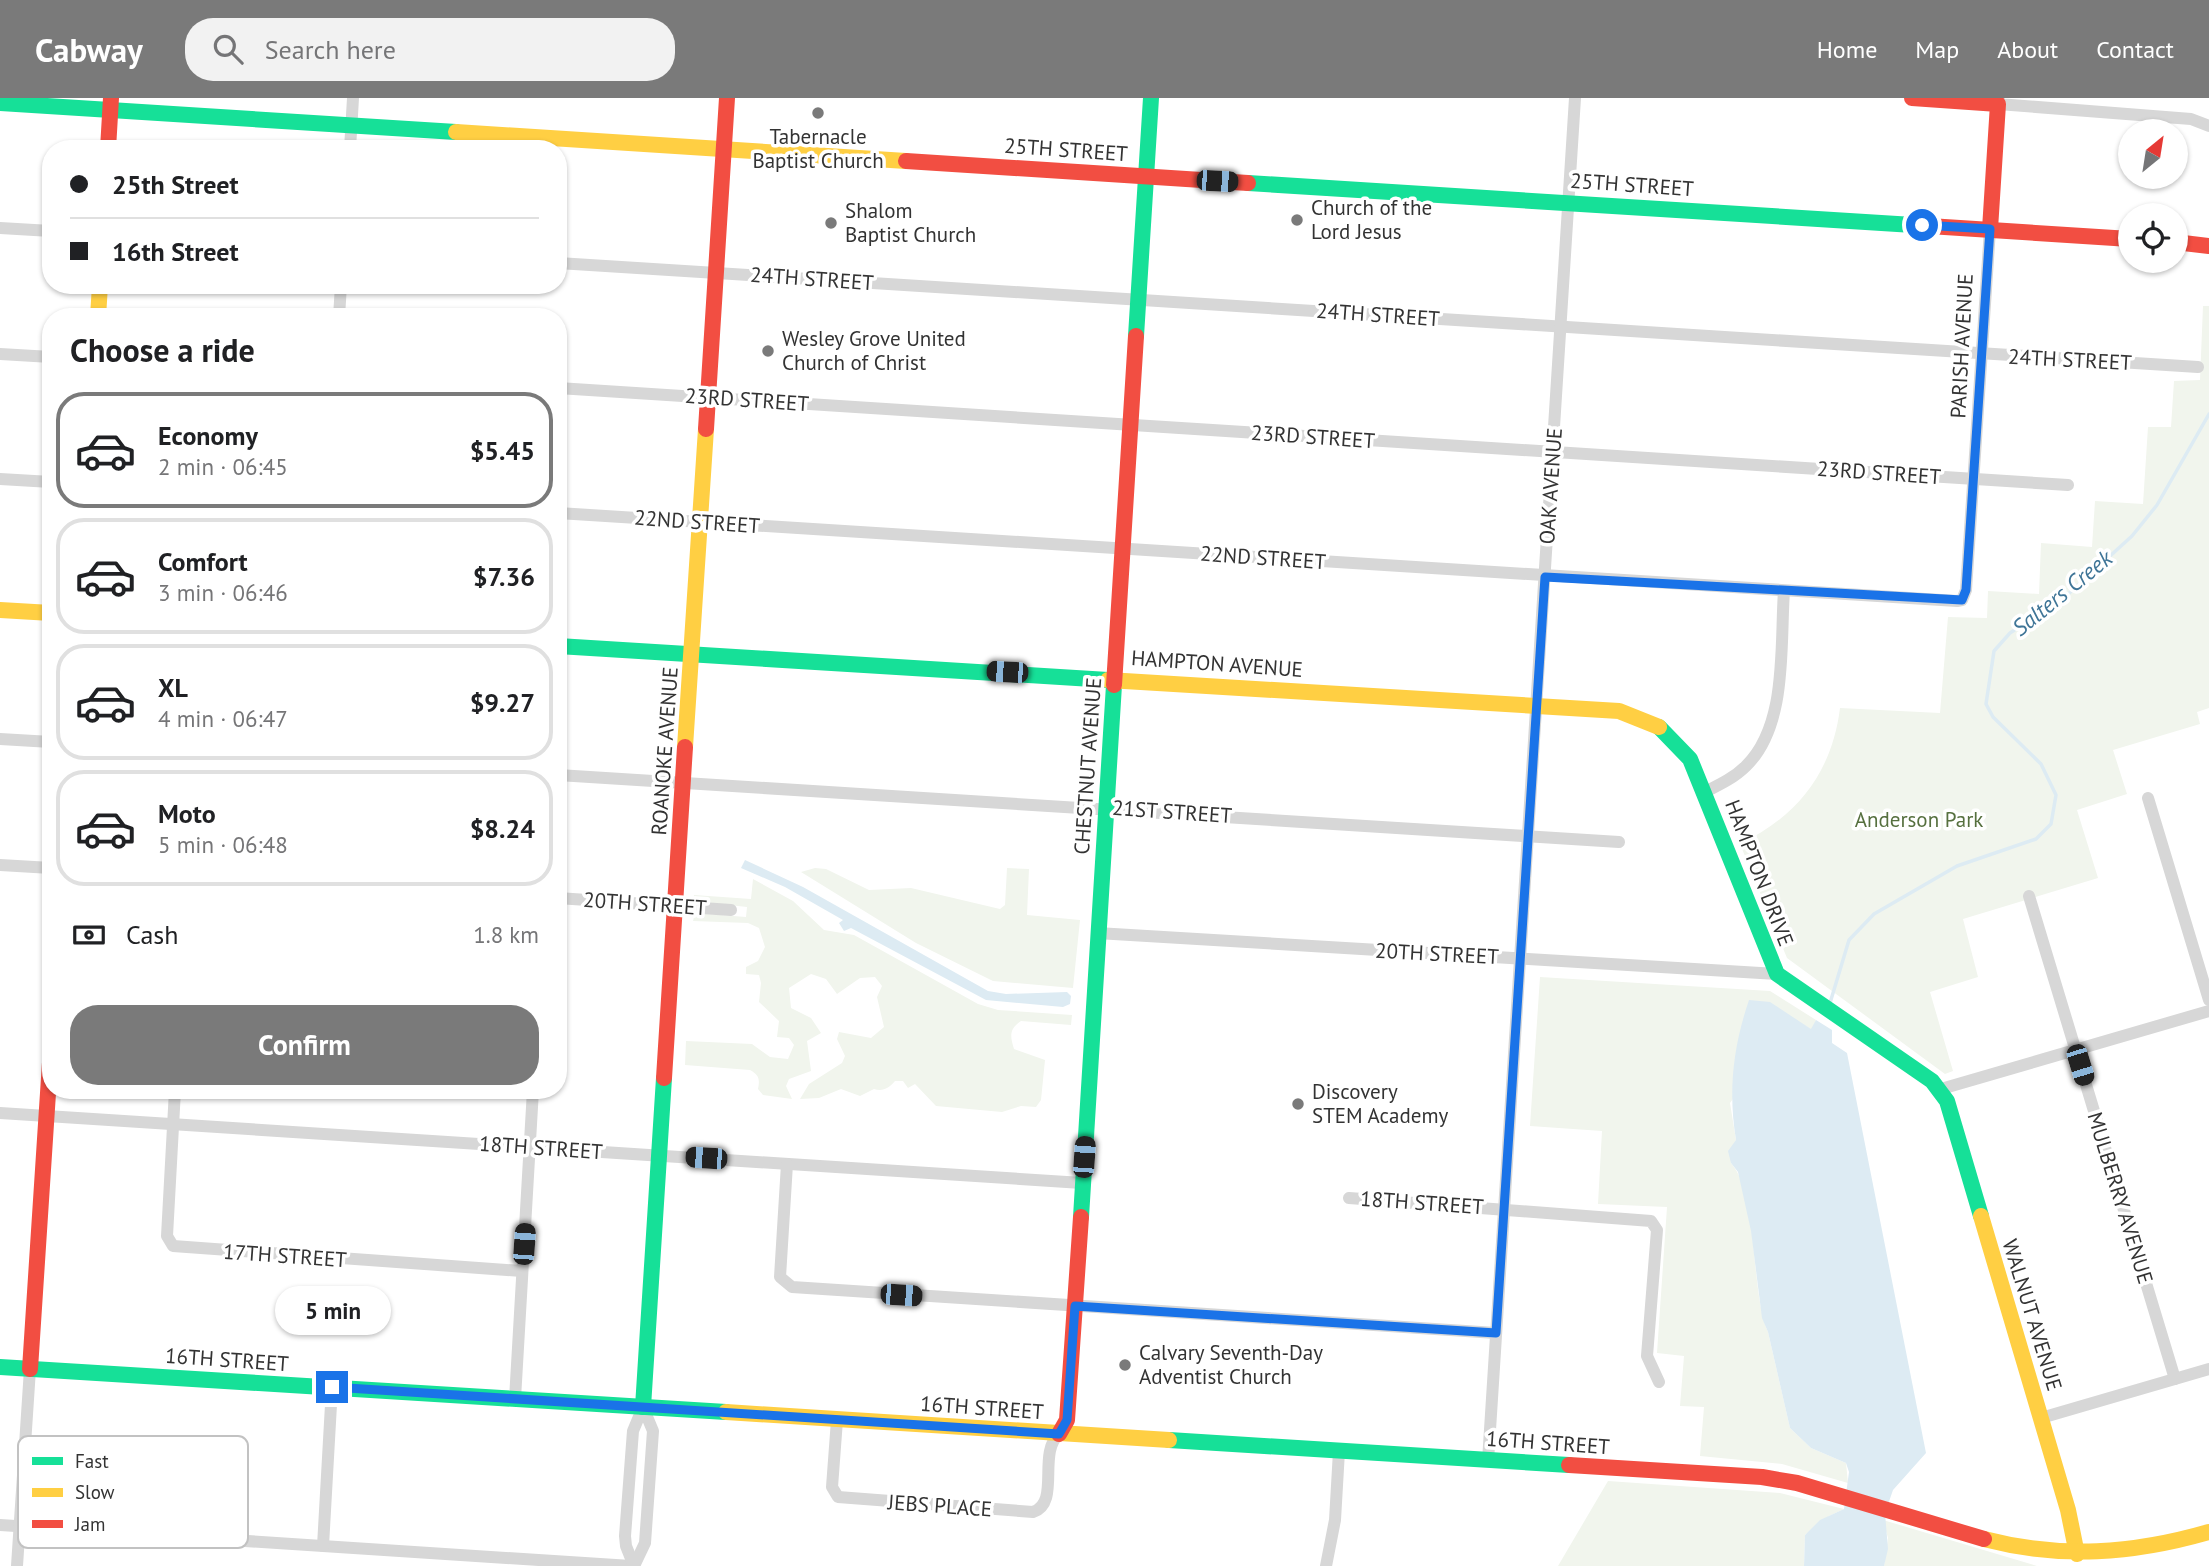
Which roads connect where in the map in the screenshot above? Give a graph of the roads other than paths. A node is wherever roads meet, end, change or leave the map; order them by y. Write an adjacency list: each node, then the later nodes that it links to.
1 (353, 98): 10 (street)
2 (727, 98): 13 (street, ROANOKE AVENUE)
3 (1151, 98): 14 (street, CHESTNUT AVENUE)
4 (1575, 98): 15 (street, OAK AVENUE)
5 (1912, 98): 6 (street)
6 (1998, 101): 9 (street); 17 (street, PARISH AVENUE)
7 (0, 103): 8 (street, 25TH STREET)
8 (110, 104): 10 (street, 25TH STREET); 11 (street)
9 (2209, 125)
10 (351, 126): 12 (street); 13 (street, 25TH STREET)
11 (108, 140)
12 (350, 140)
13 (724, 149): 14 (street, 25TH STREET); 23 (street, ROANOKE AVENUE)
14 (1146, 176): 15 (street, 25TH STREET); 24 (street, CHESTNUT AVENUE)
15 (1568, 202): 17 (street, 25TH STREET); 25 (street, OAK AVENUE)
16 (0, 228): 18 (street)
17 (1990, 229): 19 (street, 25TH STREET); 27 (street, PARISH AVENUE)
18 (42, 230)
19 (2118, 238)
20 (2188, 244): 21 (street)
21 (2209, 246)
22 (567, 264): 23 (street, 24TH STREET)
23 (716, 273): 24 (street, 24TH STREET); 31 (street, ROANOKE AVENUE)
24 (1137, 299): 25 (street, 24TH STREET); 32 (street, CHESTNUT AVENUE)
25 (1561, 327): 27 (street, 24TH STREET); 33 (street, OAK AVENUE)
26 (0, 354): 28 (street)
27 (1983, 355): 29 (street, 24TH STREET); 35 (street, PARISH AVENUE)
28 (42, 356)
29 (2198, 367)
30 (567, 389): 31 (street, 23RD STREET)
31 (709, 397): 32 (street, 23RD STREET); 39 (street, ROANOKE AVENUE)
32 (1130, 425): 33 (street, 23RD STREET); 40 (street, CHESTNUT AVENUE)
33 (1553, 452): 35 (street, 23RD STREET); 41 (street, OAK AVENUE)
34 (0, 479): 36 (street)
35 (1976, 479): 37 (street, 23RD STREET); 43 (street, PARISH AVENUE)
36 (42, 481)
37 (2068, 485)
38 (567, 514): 39 (street, 22ND STREET)
39 (700, 523): 40 (street, 22ND STREET); 47 (street, ROANOKE AVENUE)
40 (1122, 549): 41 (street, 22ND STREET); 48 (street, CHESTNUT AVENUE)
41 (1545, 577): 42 (street, 22ND STREET); 49 (street, OAK AVENUE)
42 (1784, 591): 43 (street, 22ND STREET); 54 (street)
43 (1965, 596)
44 (0, 610): 45 (street)
45 (42, 612)
46 (567, 647): 47 (street, HAMPTON AVENUE)
47 (692, 654): 48 (street, HAMPTON AVENUE); 53 (street, ROANOKE AVENUE)
48 (1115, 678): 49 (street, HAMPTON AVENUE); 56 (street, CHESTNUT AVENUE)
49 (1537, 705): 54 (street, HAMPTON DRIVE); 57 (street, OAK AVENUE)
50 (0, 739): 51 (street)
51 (42, 741)
52 (567, 776): 53 (street, 21ST STREET)
53 (684, 783): 56 (street, 21ST STREET); 63 (street, ROANOKE AVENUE)
54 (1705, 792): 67 (street, HAMPTON DRIVE)
55 (2148, 798): 68 (street)
56 (1106, 808): 57 (street, 21ST STREET); 65 (street, CHESTNUT AVENUE)
57 (1529, 835): 58 (street, 21ST STREET); 66 (street, OAK AVENUE)
58 (1619, 842)
59 (0, 865): 60 (street)
60 (42, 867)
61 (2029, 896): 70 (street, MULBERRY AVENUE)
62 (567, 899): 63 (street, 20TH STREET)
63 (676, 906): 64 (street, 20TH STREET); 79 (street, ROANOKE AVENUE)
64 (731, 910)
65 (1097, 933): 66 (street, 20TH STREET); 81 (street, CHESTNUT AVENUE)
66 (1520, 959): 67 (street, 20TH STREET); 83 (street, OAK AVENUE)
67 (1777, 974): 71 (street, HAMPTON DRIVE)
68 (2209, 1000)
69 (2209, 1011): 70 (street)
70 (2076, 1050): 71 (street); 90 (street, MULBERRY AVENUE)
71 (1941, 1089): 95 (street, WALNUT AVENUE)
72 (47, 1099): 76 (street)
73 (174, 1099): 77 (street, 17TH STREET)
74 (533, 1099): 78 (street)
75 (0, 1113): 76 (street, 18TH STREET)
76 (46, 1116): 77 (street, 18TH STREET); 88 (street)
77 (173, 1124): 78 (street, 18TH STREET); 84 (street, 17TH STREET)
78 (530, 1147): 79 (street, 18TH STREET); 84 (street)
79 (660, 1155): 80 (street, 18TH STREET); 94 (street, ROANOKE AVENUE)
80 (787, 1164): 81 (street, 18TH STREET); 85 (street)
81 (1082, 1183): 85 (street, CHESTNUT AVENUE)
82 (1349, 1198): 83 (street, 18TH STREET)
83 (1504, 1210): 86 (street, OAK AVENUE); 91 (street, 18TH STREET)
84 (522, 1271): 93 (street)
85 (1075, 1306): 86 (street); 97 (street, CHESTNUT AVENUE)
86 (1496, 1333): 100 (street, OAK AVENUE)
87 (0, 1367): 88 (street, 16TH STREET)
88 (30, 1368): 92 (street, 16TH STREET); 98 (street)
89 (2209, 1369): 90 (street)
90 (2175, 1379): 95 (street)
91 (1659, 1381)
92 (332, 1387): 93 (street, 16TH STREET); 105 (street)
93 (514, 1399): 94 (street, 16TH STREET)
94 (643, 1407): 96 (street, 16TH STREET); 109 (street, ROANOKE AVENUE); 109 (street, ROANOKE AVENUE)
95 (2041, 1418): 107 (street, WALNUT AVENUE)
96 (837, 1420): 97 (street, 16TH STREET); 97 (street, JEBS PLACE)
97 (1059, 1434): 99 (street, 16TH STREET)
98 (26, 1436)
99 (1339, 1451): 100 (street, 16TH STREET); 110 (street)
100 (1488, 1461): 107 (street, 16TH STREET)
101 (0, 1525): 102 (street)
102 (18, 1527)
103 (2209, 1532): 107 (street, 16TH STREET)
104 (248, 1541): 105 (street)
105 (323, 1546): 109 (street)
106 (19, 1548): 108 (street)
107 (2077, 1554)
108 (18, 1566)
109 (633, 1566)
110 (1326, 1566)

